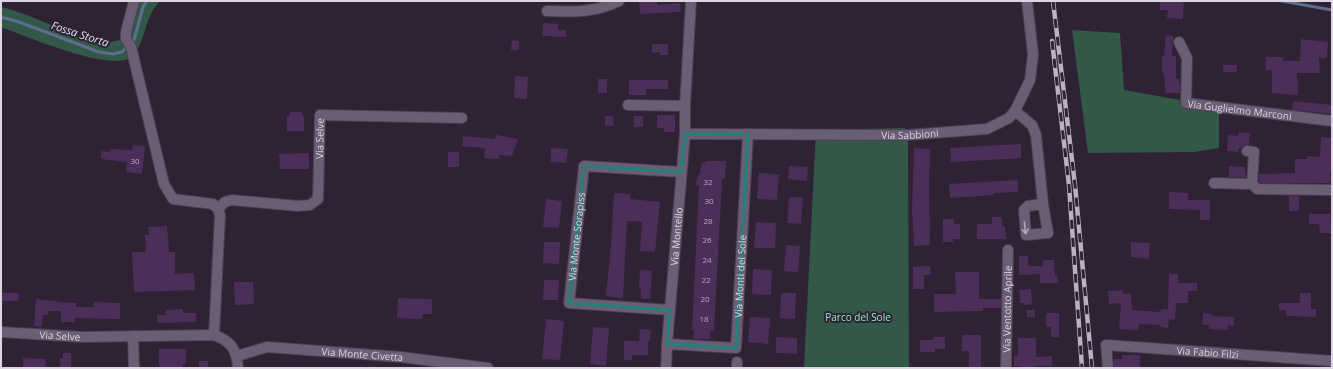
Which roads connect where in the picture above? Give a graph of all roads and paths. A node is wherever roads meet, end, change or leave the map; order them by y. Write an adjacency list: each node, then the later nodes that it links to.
1 (134, 1): 20 (street)
2 (619, 1): 5 (street)
3 (691, 1): 8 (street, Via Montello)
4 (1027, 1): 9 (street, Via Sabbioni)
5 (547, 11)
6 (1179, 42): 11 (street, Via Guglielmo Marconi)
7 (628, 105): 8 (street)
8 (685, 106): 12 (street, Via Montello)
9 (1015, 111): 13 (street, Via Sabbioni); 19 (street)
10 (462, 118): 20 (street, Via Selve)
11 (1332, 121)
12 (685, 134): 13 (street, Via Sabbioni); 15 (street, Via Montello)
13 (748, 134): 26 (street, Via Monti del Sole)
14 (1247, 151): 17 (street)
15 (681, 172): 22 (street, Via Montello); 22 (street, Via Monte Sorapiss)
16 (1214, 183): 17 (street)
17 (1252, 184): 18 (street)
18 (1332, 190)
19 (1043, 204)
20 (218, 209): 24 (street)
21 (1008, 250): 33 (street, Via Ventotto Aprile)
22 (670, 310): 26 (street, Via Montello)
23 (1, 332): 25 (street, Via Selve)
24 (214, 335): 25 (street, Via Selve); 27 (street)
25 (133, 336): 29 (street)
26 (667, 344): 32 (street, Via Montello)
27 (238, 356): 30 (street); 31 (street, Via Monte Civetta)
28 (1332, 361): 34 (street, Via Fabio Filzi)
29 (134, 368)
30 (238, 368)
31 (488, 368)
32 (666, 368)
33 (1006, 368)
34 (1108, 368)

